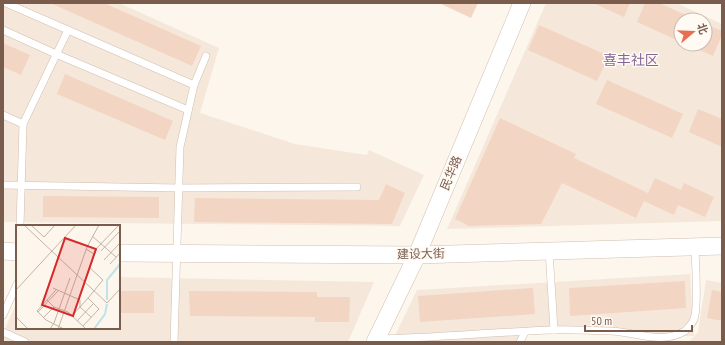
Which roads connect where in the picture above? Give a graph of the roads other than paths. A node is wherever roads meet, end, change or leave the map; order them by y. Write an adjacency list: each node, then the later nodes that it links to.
1 (6, 3): 4 (lane)
2 (522, 3): 23 (street, 民华路)
3 (3, 30): 5 (lane)
4 (68, 30): 5 (lane); 7 (lane)
5 (56, 54): 8 (lane); 10 (lane)
6 (206, 56): 7 (lane)
7 (194, 85): 8 (lane)
8 (188, 110): 13 (lane)
9 (3, 114): 10 (lane)
10 (23, 124): 12 (lane)
11 (3, 185): 12 (lane)
12 (21, 185): 13 (lane); 15 (lane)
13 (179, 188): 14 (lane); 22 (lane)
14 (357, 188)
15 (20, 225)
16 (695, 246): 17 (street, 建设大街); 19 (street, 建设大街); 26 (lane)
17 (722, 246)
18 (3, 251): 20 (street)
19 (549, 251): 23 (street, 建设大街); 26 (lane)
20 (16, 252)
21 (120, 253): 22 (street, 建设大街)
22 (177, 253): 23 (street, 建设大街); 32 (lane)
23 (417, 255): 30 (street, 民华路)
24 (16, 286): 25 (lane)
25 (3, 315)
26 (554, 330): 28 (lane)
27 (3, 332): 31 (lane)
28 (525, 332): 29 (lane); 34 (lane)
29 (427, 338): 30 (lane); 33 (lane)
30 (376, 341)
31 (25, 342)
32 (174, 342)
33 (436, 342)
34 (520, 342)

